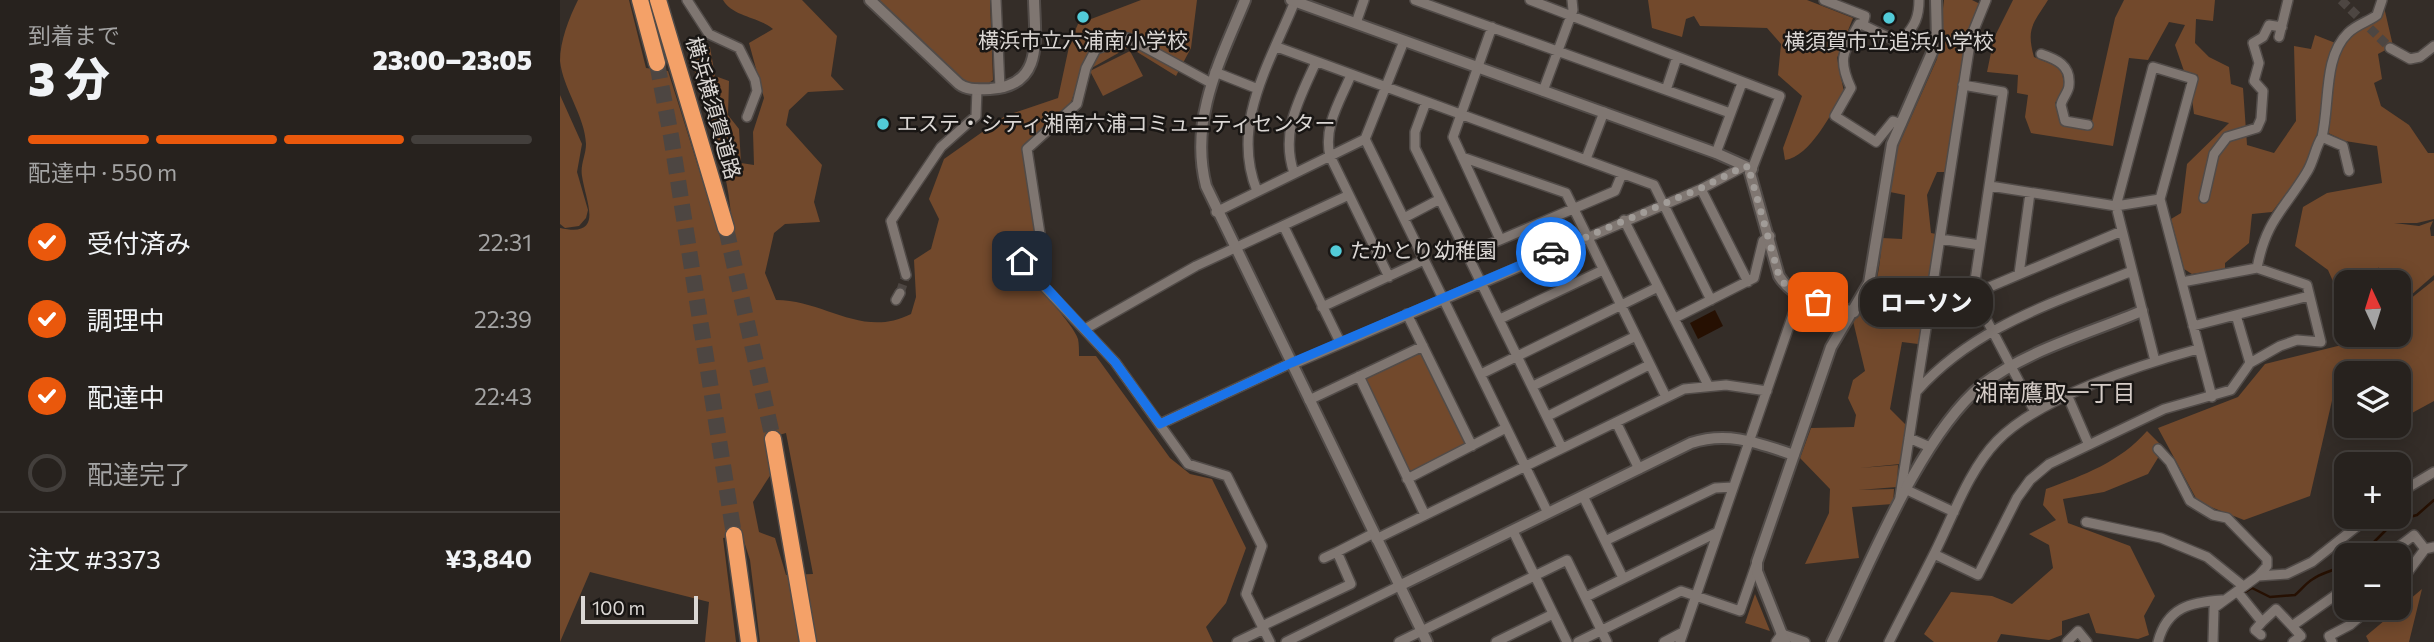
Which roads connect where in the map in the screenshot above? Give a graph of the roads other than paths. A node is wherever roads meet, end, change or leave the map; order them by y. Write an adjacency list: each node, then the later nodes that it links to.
1 (640, 0): 33 (highway, 横浜横須賀道路)
2 (658, 0): 78 (highway, 横浜横須賀道路)
3 (687, 0): 50 (street)
4 (870, 0): 42 (street)
5 (996, 0): 41 (street)
6 (1034, 0): 41 (street)
7 (1245, 0): 35 (street)
8 (1364, 0): 22 (street)
9 (1415, 0): 20 (street)
10 (1447, 0): 20 (street)
11 (1531, 0): 21 (street)
12 (1572, 0): 21 (street)
13 (1824, 0): 23 (street)
14 (1919, 0): 23 (street)
15 (1936, 0): 51 (street)
16 (1986, 0): 39 (street)
17 (2288, 0): 68 (street)
18 (2382, 0): 53 (street)
19 (1293, 1): 22 (street); 27 (street)
20 (1443, 10): 24 (street)
21 (1571, 16): 29 (street); 31 (street)
22 (1356, 23): 25 (street)
23 (1863, 25): 51 (street)
24 (1492, 27): 29 (street); 34 (street)
25 (1404, 41): 34 (street); 40 (street)
26 (2434, 46): 28 (street)
27 (1277, 47): 32 (street); 43 (street)
28 (2390, 48)
29 (1558, 51): 44 (street); 45 (street)
30 (2041, 54): 52 (street)
31 (1677, 57): 38 (street); 45 (street)
32 (1316, 62): 36 (street); 61 (street)
33 (657, 63)
34 (1477, 68): 44 (street); 49 (street)
35 (1215, 72): 37 (street); 43 (street)
36 (1351, 75): 40 (street); 56 (street)
37 (1211, 83): 74 (street); 112 (street)
38 (1742, 83): 48 (street); 59 (street)
39 (1964, 85): 63 (street); 83 (street)
40 (1387, 87): 46 (street); 54 (street)
41 (1000, 88): 42 (street)
42 (977, 89): 92 (street)
43 (1258, 89): 65 (street)
44 (1543, 90): 47 (street)
45 (1666, 90): 48 (street)
46 (1426, 102): 49 (street); 69 (street)
47 (1604, 112): 55 (street); 58 (street)
48 (1730, 113): 55 (street)
49 (1460, 114): 57 (street); 58 (street)
50 (747, 117)
51 (1901, 124): 106 (street)
52 (2088, 125)
53 (2322, 137): 60 (street); 88 (street)
54 (1365, 139): 56 (street); 75 (street)
55 (1716, 153): 59 (street)
56 (1330, 156): 61 (street); 67 (street)
57 (1462, 157): 73 (street); 82 (street)
58 (1586, 159): 62 (street)
59 (1748, 167): 64 (street); 80 (street)
60 (2348, 171)
61 (1294, 173): 65 (street)
62 (1622, 174): 71 (street); 73 (street)
63 (1990, 186): 66 (street); 84 (street)
64 (1701, 188): 71 (street); 95 (street)
65 (1258, 191): 74 (street)
66 (2031, 193): 72 (street); 91 (street)
67 (1349, 195): 77 (street); 93 (street)
68 (2204, 198)
69 (1440, 199): 75 (street); 86 (street)
70 (2160, 199): 72 (street); 72 (street); 96 (street)
71 (1663, 204): 76 (street); 102 (street)
72 (2116, 206): 79 (street)
73 (1573, 208): 81 (street); 82 (street)
74 (1216, 212): 85 (street)
75 (1404, 218): 87 (street)
76 (1624, 220): 81 (street); 97 (street)
77 (1284, 227): 85 (street); 104 (street)
78 (726, 228)
79 (2122, 231): 90 (street); 91 (street)
80 (1770, 236): 95 (street); 100 (street)
81 (1587, 237): 89 (street); 94 (street)
82 (1500, 239): 86 (street)
83 (1940, 239): 84 (street); 129 (street)
84 (1980, 246): 98 (street)
85 (1234, 249): 112 (street); 121 (street)
86 (1467, 254): 94 (street)
87 (1424, 260): 93 (street); 101 (street)
88 (2257, 268): 96 (street); 99 (street)
89 (1602, 270): 103 (street); 110 (street)
90 (2132, 271): 105 (street); 113 (street)
91 (2019, 274): 98 (street)
92 (906, 275)
93 (1389, 277): 104 (street)
94 (1480, 282): 101 (street); 110 (street)
95 (1748, 282): 102 (street)
96 (2182, 282): 111 (street)
97 (1658, 287): 103 (street); 109 (street)
98 (1973, 295): 113 (street)
99 (2309, 296): 108 (street); 120 (street)
100 (1799, 297): 106 (street); 128 (street)
101 (1443, 298): 107 (street); 124 (street)
102 (1711, 300): 109 (street)
103 (1621, 305): 114 (street); 118 (street)
104 (1322, 307): 115 (street)
105 (2142, 311): 119 (street); 123 (street)
106 (1854, 312): 147 (street)
107 (1407, 314): 115 (street); 116 (street)
108 (2236, 314): 111 (street); 120 (street)
109 (1675, 318): 126 (street)
110 (1500, 319): 118 (street)
111 (2193, 326): 117 (street)
112 (1085, 329): 137 (street)
113 (1989, 330): 123 (street); 129 (street)
114 (1636, 336): 122 (street); 127 (street)
115 (1340, 342): 121 (street)
116 (1423, 346): 125 (street); 143 (street)
117 (2198, 349): 119 (street); 132 (street)
118 (1517, 356): 124 (street); 127 (street)
119 (2155, 361): 131 (street)
120 (2250, 363): 132 (street)
121 (1291, 364): 133 (street); 137 (street)
122 (1649, 365): 130 (street); 135 (street)
123 (2009, 368): 134 (street); 145 (street)
124 (1481, 374): 138 (street)
125 (1359, 376): 133 (street); 151 (street)
126 (1708, 385): 128 (street); 130 (street)
127 (1533, 386): 135 (street)
128 (1767, 391): 141 (street)
129 (1916, 392): 139 (street)
130 (1666, 397): 136 (street)
131 (2068, 397): 134 (street); 142 (street)
132 (2212, 397): 142 (street)
133 (1309, 400): 165 (street)
134 (2035, 412): 157 (street)
135 (1548, 416): 144 (street)
136 (1616, 422): 144 (street); 149 (street)
137 (1160, 424): 187 (street)
138 (1506, 428): 143 (street); 148 (street)
139 (1909, 438): 145 (street); 156 (street)
140 (773, 439): 195 (highway)
141 (1750, 441): 147 (street); 149 (street); 153 (street)
142 (2088, 443): 170 (street)
143 (1472, 446): 151 (street)
144 (1562, 447): 148 (street)
145 (1930, 447): 154 (street)
146 (2158, 449): 175 (street)
147 (1794, 455): 172 (street)
148 (1526, 465): 158 (street); 159 (street)
149 (1639, 469): 155 (street)
150 (2434, 472): 152 (street)
151 (1408, 479): 159 (street)
152 (2411, 486)
153 (1733, 488): 163 (street); 166 (street)
154 (1907, 490): 156 (street); 157 (street)
155 (1583, 496): 158 (street); 166 (street)
156 (1899, 506): 208 (street)
157 (1954, 512): 170 (street)
158 (1548, 513): 162 (street)
159 (1425, 515): 165 (street)
160 (2086, 522): 178 (street)
161 (2354, 529): 175 (street)
162 (1513, 531): 174 (street); 177 (street)
163 (1717, 532): 176 (street); 181 (street)
164 (734, 535): 194 (highway)
165 (1375, 536): 169 (street); 177 (street)
166 (1605, 541): 176 (street)
167 (2404, 543): 168 (street)
168 (2429, 548): 173 (street)
169 (1337, 552): 171 (street); 187 (street)
170 (1934, 554): 209 (street)
171 (1324, 558)
172 (1757, 562): 181 (street); 193 (street)
173 (2411, 570)
174 (1534, 576): 180 (street); 183 (street); 188 (street)
175 (2258, 576): 178 (street)
176 (1623, 578): 180 (street)
177 (1399, 586): 188 (street); 198 (street)
178 (2240, 589): 182 (street); 185 (street)
179 (2334, 596): 186 (street)
180 (1586, 597): 189 (street)
181 (1696, 597): 189 (street); 190 (street)
182 (2222, 600): 212 (street); 213 (street)
183 (1553, 614): 192 (street); 202 (street)
184 (2356, 620): 215 (street)
185 (2262, 622): 186 (street); 191 (street)
186 (2292, 626): 214 (street)
187 (1263, 627): 196 (street); 197 (street)
188 (1422, 631): 199 (street); 200 (street)
189 (1602, 631): 203 (street); 204 (street)
190 (1684, 632): 205 (street); 206 (street)
191 (2261, 635)
192 (1516, 638): 201 (street)
193 (1781, 639): 207 (street)
194 (749, 642)
195 (808, 642)
196 (1237, 642)
197 (1270, 642)
198 (1286, 642)
199 (1399, 642)
200 (1427, 642)
201 (1496, 642)
202 (1567, 642)
203 (1578, 642)
204 (1607, 642)
205 (1664, 642)
206 (1680, 642)
207 (1805, 642)
208 (1832, 642)
209 (1889, 642)
210 (2067, 642): 211 (street)
211 (2087, 642)
212 (2158, 642)
213 (2213, 642)
214 (2293, 642)
215 (2332, 642)

